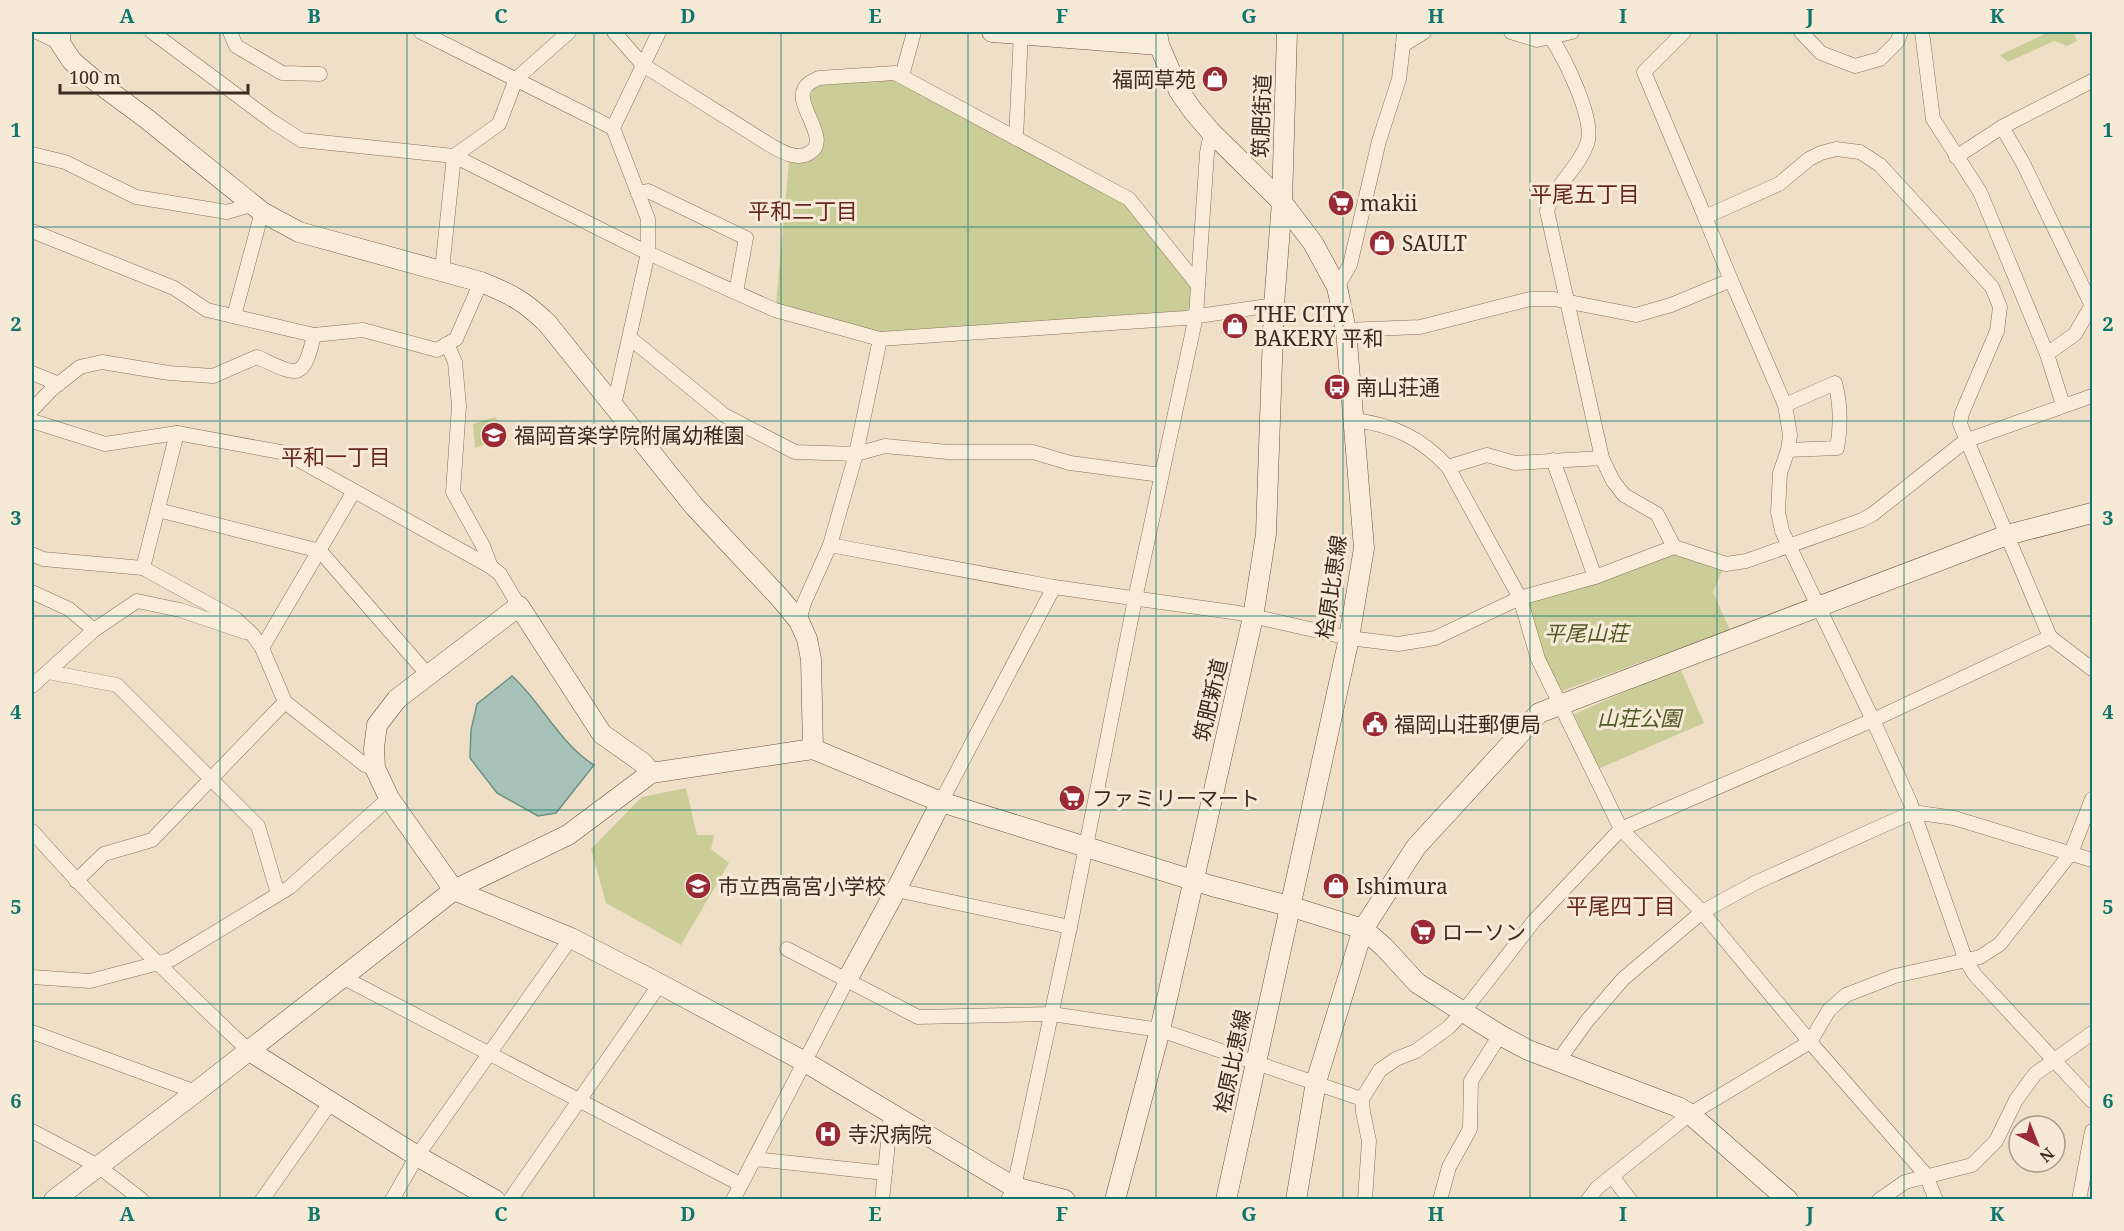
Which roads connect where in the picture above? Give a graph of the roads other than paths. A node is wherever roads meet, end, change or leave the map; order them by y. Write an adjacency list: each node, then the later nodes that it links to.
1 (37, 32): 20 (street)
2 (152, 32): 33 (street)
3 (230, 32): 24 (street)
4 (569, 32): 26 (street)
5 (614, 32): 23 (street)
6 (659, 32): 23 (street)
7 (914, 32): 25 (street)
8 (992, 32): 18 (street)
9 (1287, 32): 36 (street, 筑肥街道)
10 (1424, 32): 22 (street)
11 (1511, 32): 19 (street)
12 (1572, 32): 19 (street)
13 (1684, 32): 38 (street)
14 (1801, 32): 15 (street)
15 (1901, 32)
16 (1922, 32): 34 (street)
17 (428, 33): 26 (street)
18 (1021, 33): 21 (street); 31 (street)
19 (1552, 34): 47 (street)
20 (60, 38): 37 (street)
21 (1158, 38): 30 (street, 桧原比恵線)
22 (1403, 38): 45 (street)
23 (643, 65): 25 (street); 28 (street)
24 (320, 74)
25 (902, 76): 31 (street)
26 (516, 79): 28 (street); 33 (street)
27 (2092, 81): 29 (street)
28 (613, 128): 35 (street)
29 (2002, 128): 34 (street); 49 (street)
30 (1211, 132): 36 (street, 桧原比恵線); 44 (street)
31 (1016, 138): 44 (street)
32 (32, 154): 37 (street)
33 (454, 156): 40 (street); 41 (street)
34 (1956, 157): 57 (street)
35 (638, 193): 40 (street); 46 (street)
36 (1282, 202): 45 (street, 桧原比恵線); 48 (street, 筑肥新道)
37 (257, 208): 41 (street); 50 (street)
38 (1705, 217): 42 (street); 68 (street)
39 (32, 231): 50 (street)
40 (648, 252): 46 (street); 54 (street)
41 (442, 270): 43 (street)
42 (1731, 280): 47 (street); 62 (street)
43 (481, 282): 56 (street); 61 (street)
44 (1198, 285): 51 (street)
45 (1337, 287): 52 (street, 桧原比恵線)
46 (735, 292): 55 (street)
47 (1566, 301): 52 (street); 71 (street)
48 (1274, 305): 51 (street); 93 (street, 筑肥新道)
49 (2092, 305): 57 (street)
50 (234, 316): 53 (street)
51 (1196, 316): 55 (street); 74 (street)
52 (1346, 330): 65 (street, 桧原比恵線)
53 (314, 335): 56 (street); 59 (street)
54 (630, 338): 61 (street); 70 (street)
55 (880, 339): 70 (street)
56 (447, 344): 84 (street)
57 (2047, 354): 63 (street)
58 (32, 374): 59 (street)
59 (59, 384): 64 (street)
60 (2092, 396): 63 (street)
61 (614, 405): 94 (street)
62 (1785, 405): 69 (street); 69 (street)
63 (2063, 405): 68 (street)
64 (32, 410)
65 (1354, 420): 73 (street); 98 (street, 桧原比恵線)
66 (32, 421): 67 (street)
67 (177, 433): 75 (street); 76 (street)
68 (1965, 441): 78 (street); 80 (street)
69 (1788, 450): 80 (street)
70 (856, 454): 74 (street); 79 (street)
71 (1602, 458): 72 (street); 81 (street)
72 (1553, 460): 73 (street); 86 (street)
73 (1448, 467): 89 (street)
74 (1161, 475): 90 (street)
75 (354, 491): 82 (street); 84 (street)
76 (158, 510): 82 (street); 85 (street)
77 (2092, 513): 78 (street)
78 (2007, 535): 92 (street); 97 (street)
79 (830, 544): 87 (street); 94 (street)
80 (1789, 547): 81 (street); 92 (street)
81 (1674, 548): 86 (street)
82 (320, 551): 99 (street); 102 (street)
83 (32, 554): 85 (street)
84 (491, 567): 91 (street)
85 (143, 568): 96 (street)
86 (1595, 577): 89 (street)
87 (1054, 587): 90 (street); 113 (street)
88 (32, 592): 95 (street)
89 (1520, 598): 98 (street); 105 (street)
90 (1135, 599): 93 (street); 117 (street)
91 (519, 606): 102 (street); 109 (street)
92 (1819, 607): 105 (street); 106 (street)
93 (1253, 617): 98 (street); 120 (street, 筑肥新道)
94 (800, 621): 107 (street)
95 (94, 630): 96 (street); 101 (street)
96 (252, 634): 99 (street)
97 (2050, 637): 100 (street); 106 (street)
98 (1349, 638): 125 (street, 桧原比恵線)
99 (262, 648): 104 (street)
100 (2092, 669)
101 (48, 672): 103 (street); 110 (street)
102 (428, 675): 108 (street)
103 (32, 686)
104 (285, 702): 108 (street); 110 (street)
105 (1560, 704): 115 (street); 128 (street)
106 (1873, 720): 114 (street); 115 (street)
107 (813, 749): 109 (street); 113 (street)
108 (375, 768): 111 (street)
109 (651, 773): 122 (street)
110 (210, 780): 121 (street); 124 (street)
111 (389, 798): 122 (street); 124 (street)
112 (2092, 799): 118 (street)
113 (941, 802): 117 (street); 123 (street)
114 (1913, 812): 118 (street); 126 (street); 131 (street)
115 (1621, 829): 126 (street); 137 (street)
116 (32, 831): 121 (street)
117 (1087, 848): 120 (street); 127 (street)
118 (2071, 853): 119 (street); 131 (street)
119 (2092, 860)
120 (1194, 879): 125 (street); 139 (street, 筑肥新道)
121 (76, 881): 132 (street)
122 (454, 890): 129 (street); 134 (street)
123 (896, 890): 127 (street); 135 (street)
124 (278, 894): 132 (street)
125 (1289, 906): 128 (street); 149 (street, 桧原比恵線)
126 (1702, 912): 143 (street); 147 (street)
127 (1070, 927): 138 (street)
128 (1363, 929): 137 (street); 150 (street)
129 (571, 938): 136 (street); 145 (street)
130 (787, 949): 135 (street)
131 (1966, 961): 143 (street); 146 (street)
132 (156, 963): 133 (street); 144 (street)
133 (32, 977)
134 (344, 978): 144 (street); 145 (street)
135 (847, 980): 138 (street); 148 (street)
136 (660, 984): 148 (street); 153 (street)
137 (1464, 1011): 142 (street); 152 (street)
138 (1052, 1014): 139 (street); 167 (street)
139 (1160, 1030): 149 (street); 177 (street, 筑肥新道)
140 (32, 1032): 151 (street)
141 (2092, 1033): 146 (street)
142 (1500, 1035): 147 (street); 181 (street)
143 (1810, 1042): 157 (street); 164 (street)
144 (248, 1050): 151 (street); 155 (street)
145 (489, 1054): 153 (street); 160 (street)
146 (2055, 1060): 154 (street); 164 (street)
147 (1558, 1061): 157 (street)
148 (805, 1062): 156 (street); 161 (street)
149 (1256, 1064): 150 (street); 178 (street, 桧原比恵線)
150 (1316, 1082): 152 (street); 179 (street)
151 (196, 1092): 162 (street)
152 (1362, 1099): 180 (street)
153 (579, 1100): 166 (street); 173 (street)
154 (2092, 1101)
155 (331, 1102): 160 (street); 170 (street)
156 (891, 1114): 163 (street); 167 (street)
157 (1689, 1114): 165 (street); 184 (street)
158 (32, 1131): 162 (street)
159 (2092, 1131): 187 (street)
160 (417, 1156): 171 (street); 172 (street)
161 (755, 1158): 163 (street); 166 (street)
162 (98, 1166): 168 (street); 169 (street)
163 (885, 1173): 175 (street)
164 (1926, 1175): 185 (street); 186 (street)
165 (1612, 1176): 182 (street); 183 (street)
166 (740, 1184): 174 (street)
167 (1011, 1193): 176 (street)
168 (54, 1200)
169 (142, 1200)
170 (262, 1200)
171 (392, 1200)
172 (495, 1200)
173 (510, 1200)
174 (733, 1200)
175 (882, 1200)
176 (1065, 1200)
177 (1114, 1200)
178 (1226, 1200)
179 (1296, 1200)
180 (1365, 1200)
181 (1440, 1200)
182 (1588, 1200)
183 (1630, 1200)
184 (1788, 1200)
185 (1879, 1200)
186 (1936, 1200)
187 (2079, 1200)

